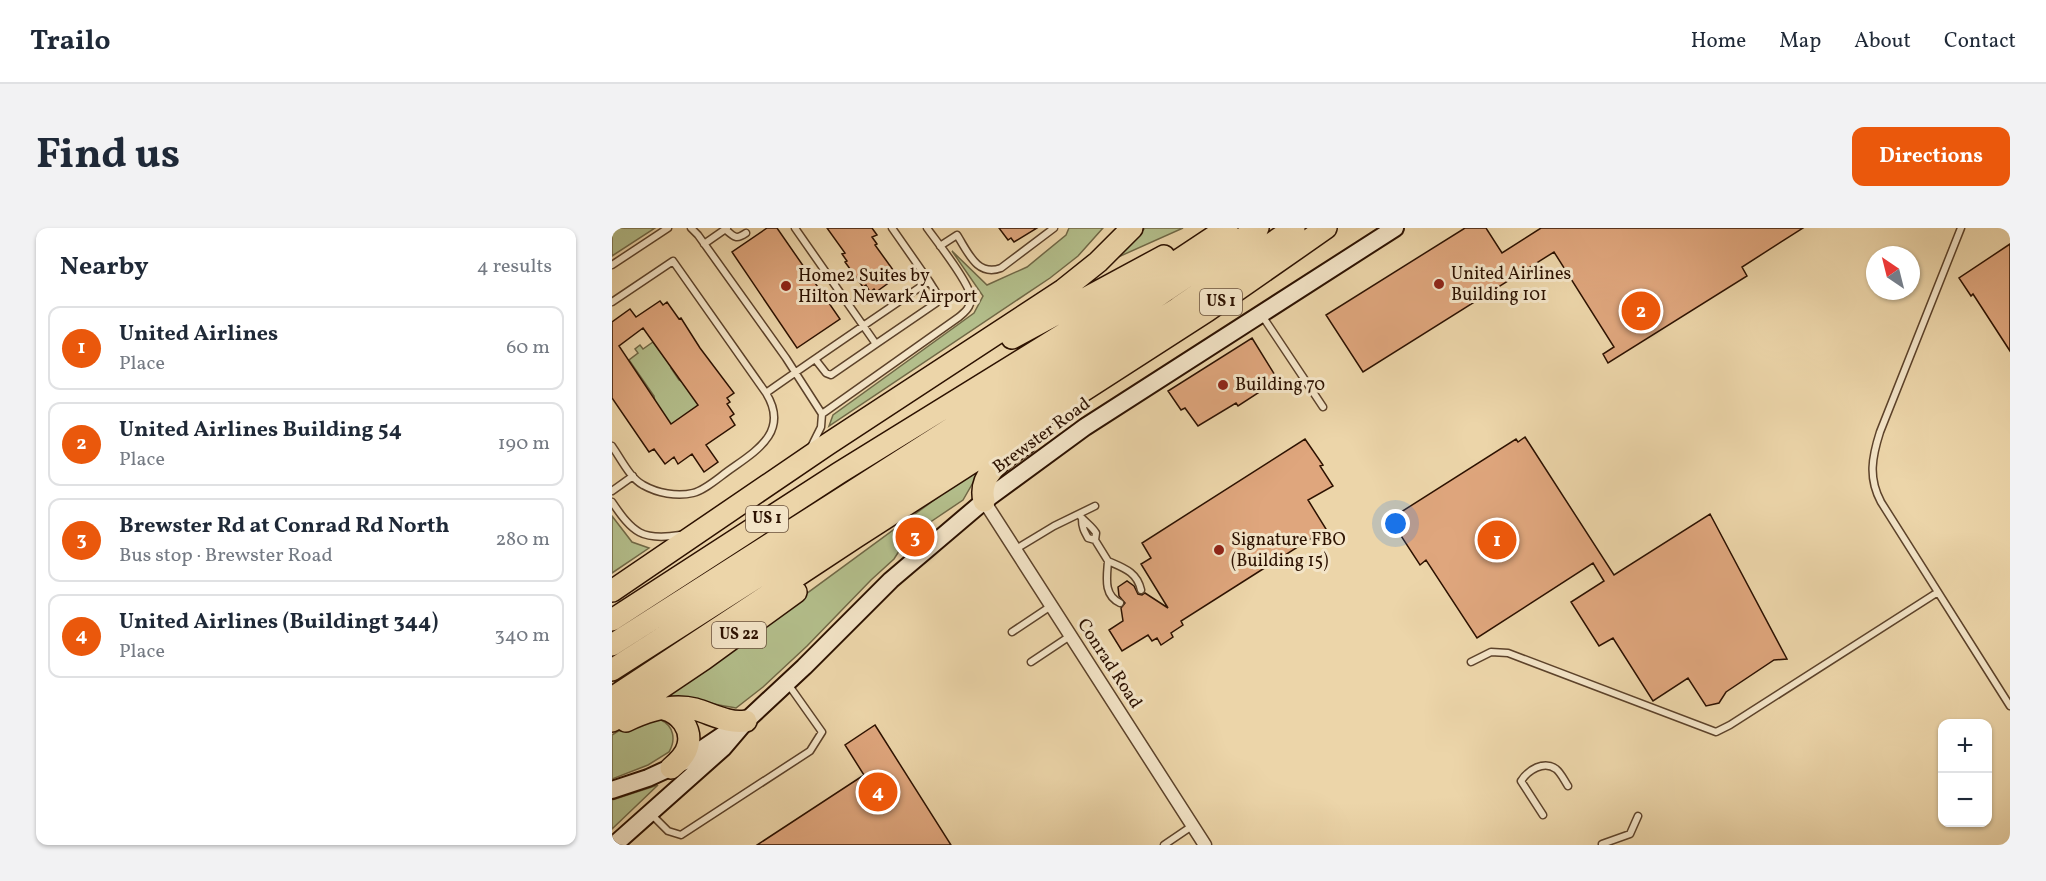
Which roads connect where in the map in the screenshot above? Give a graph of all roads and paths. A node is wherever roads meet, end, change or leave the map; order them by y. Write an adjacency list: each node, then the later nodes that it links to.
1 (668, 228): 19 (lane)
2 (691, 228): 17 (lane)
3 (795, 228): 23 (lane)
4 (894, 228): 20 (lane)
5 (927, 228): 18 (lane)
6 (1054, 228): 18 (lane)
7 (1131, 228): 28 (highway)
8 (1211, 228): 28 (highway)
9 (1227, 228): 32 (highway, US 1)
10 (1258, 228): 55 (highway)
11 (1327, 228): 16 (highway, US 1)
12 (1395, 228): 22 (street, Brewster Road)
13 (1961, 228): 47 (lane)
14 (726, 229): 15 (lane); 17 (lane)
15 (746, 233)
16 (1298, 236): 25 (highway, US 1); 51 (highway)
17 (704, 244): 27 (lane)
18 (940, 246): 31 (lane)
19 (612, 265)
20 (929, 280): 23 (lane); 24 (lane)
21 (612, 302): 29 (lane)
22 (1261, 313): 30 (lane); 37 (street, Brewster Road)
23 (863, 326): 24 (lane); 26 (lane)
24 (876, 344): 26 (lane)
25 (1137, 356): 37 (highway); 42 (highway, US 1)
26 (815, 359): 27 (lane)
27 (795, 373): 29 (lane); 31 (lane)
28 (936, 373): 34 (highway)
29 (766, 393): 35 (lane)
30 (1323, 407)
31 (822, 414): 34 (lane)
32 (922, 420): 50 (highway, US 1); 53 (highway)
33 (612, 446): 35 (lane)
34 (801, 463): 41 (highway)
35 (633, 476): 36 (lane)
36 (612, 491)
37 (984, 501): 43 (street, Conrad Road); 60 (street, Brewster Road)
38 (612, 502): 41 (lane)
39 (1095, 506): 40 (lane)
40 (1080, 516): 43 (lane); 44 (lane)
41 (699, 532): 46 (highway)
42 (856, 537): 61 (highway, US 1); 64 (highway, US 22)
43 (1015, 550): 49 (street, Conrad Road)
44 (1108, 561): 45 (lane); 48 (lane)
45 (1141, 590)
46 (612, 591)
47 (1938, 592): 57 (lane); 62 (lane)
48 (1120, 603)
49 (1051, 606): 52 (lane); 54 (street, Conrad Road)
50 (612, 620)
51 (677, 628): 58 (highway); 59 (highway)
52 (1012, 632)
53 (612, 636)
54 (1070, 636): 56 (lane); 73 (street, Conrad Road)
55 (612, 645)
56 (1031, 662)
57 (1471, 662)
58 (612, 670)
59 (612, 675)
60 (787, 683): 65 (street, Brewster Road); 70 (lane)
61 (612, 698)
62 (2010, 706)
63 (664, 709): 65 (highway); 66 (highway); 67 (highway)
64 (612, 720)
65 (746, 721): 67 (street, Brewster Road); 70 (street, Brewster Road)
66 (612, 728)
67 (671, 768): 69 (street, Brewster Road)
68 (1568, 786): 71 (lane)
69 (612, 790)
70 (649, 812): 76 (street, Brewster Road)
71 (1542, 815)
72 (1638, 816): 75 (lane)
73 (1192, 826): 74 (lane); 77 (street, Conrad Road)
74 (1167, 844)
75 (1602, 844)
76 (614, 845)
77 (1204, 845)

